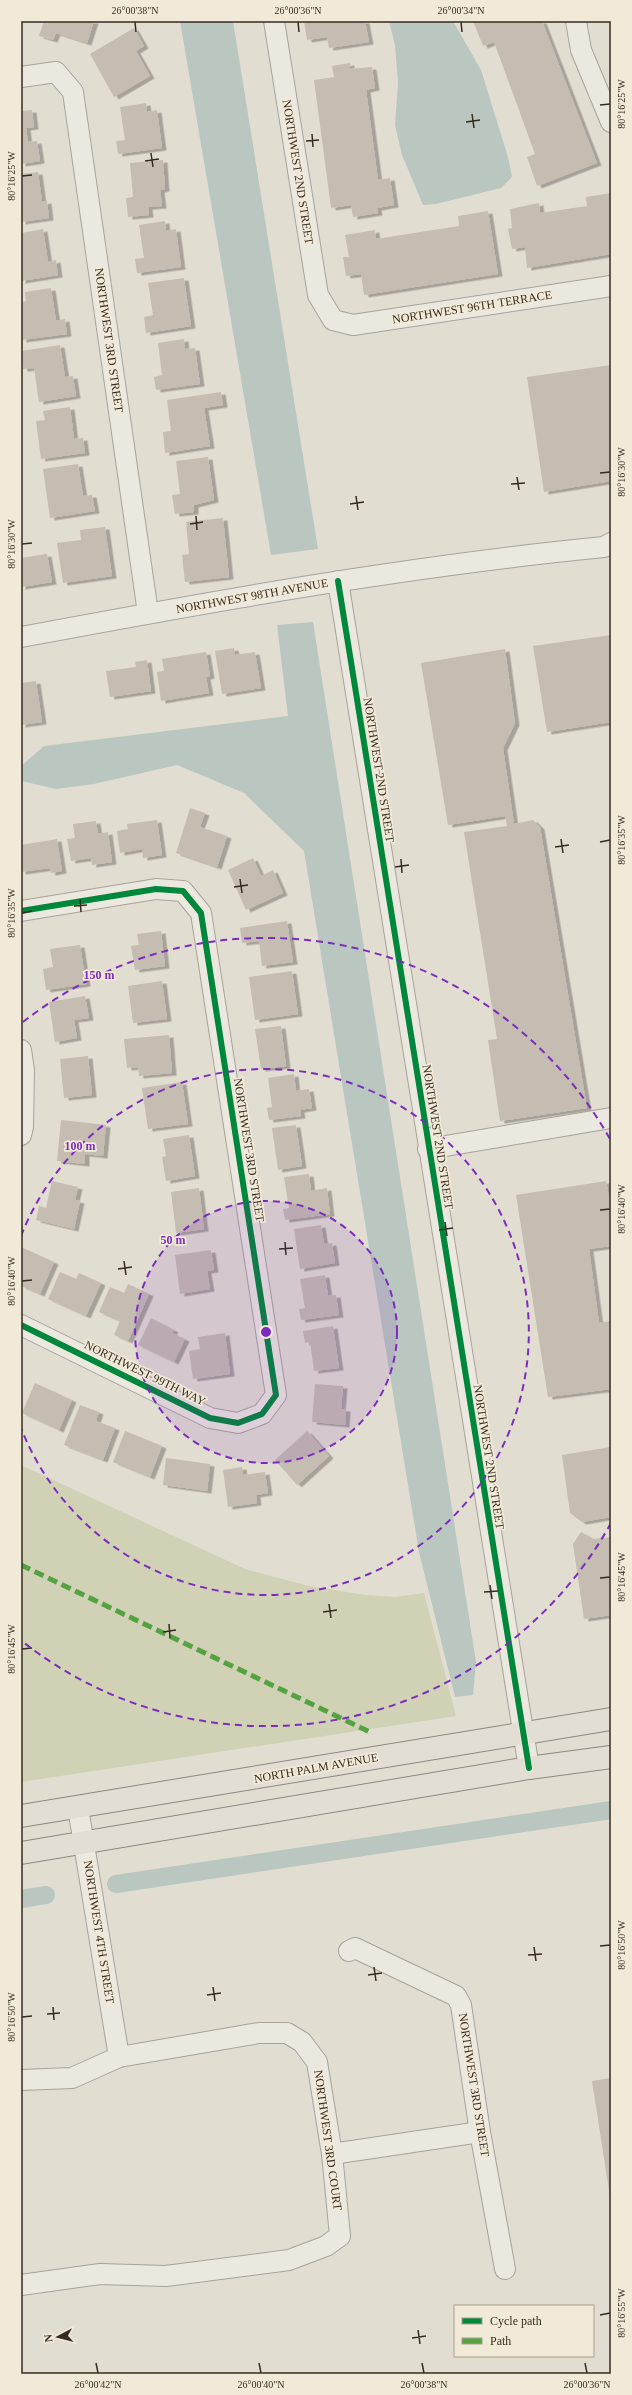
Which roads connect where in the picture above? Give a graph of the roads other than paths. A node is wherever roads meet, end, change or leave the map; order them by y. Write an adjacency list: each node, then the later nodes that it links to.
1 (274, 21): 6 (street, NORTHWEST 2ND STREET)
2 (576, 21): 4 (street)
3 (21, 77): 9 (street, NORTHWEST 3RD STREET)
4 (611, 122)
5 (611, 286): 6 (street, NORTHWEST 96TH TERRACE)
6 (333, 320)
7 (609, 546): 8 (street, NORTHWEST 98TH AVENUE)
8 (338, 582): 9 (street, NORTHWEST 98TH AVENUE); 15 (street, NORTHWEST 2ND STREET)
9 (148, 613): 10 (street, NORTHWEST 98TH AVENUE)
10 (21, 636)
11 (21, 911): 17 (street, NORTHWEST 3RD STREET)
12 (21, 1050): 14 (street)
13 (611, 1118): 15 (street)
14 (21, 1136)
15 (428, 1149): 19 (street, NORTHWEST 2ND STREET)
16 (21, 1325): 17 (street, NORTHWEST 99TH WAY)
17 (262, 1414)
18 (611, 1719): 19 (main road, NORTH PALM AVENUE)
19 (522, 1733): 21 (street, NORTHWEST 2ND STREET); 22 (main road, NORTH PALM AVENUE)
20 (611, 1757): 21 (main road)
21 (529, 1768): 24 (main road)
22 (78, 1808): 23 (main road, NORTH PALM AVENUE); 24 (street, NORTHWEST 4TH STREET)
23 (21, 1816)
24 (84, 1843): 25 (main road); 27 (street, NORTHWEST 4TH STREET)
25 (21, 1853)
26 (348, 1951): 29 (street, NORTHWEST 3RD STREET)
27 (120, 2057): 28 (street); 30 (street, NORTHWEST 3RD COURT)
28 (21, 2080)
29 (480, 2132): 30 (street); 31 (street, NORTHWEST 3RD STREET)
30 (332, 2154): 32 (street, NORTHWEST 3RD COURT)
31 (505, 2269)
32 (21, 2286)

